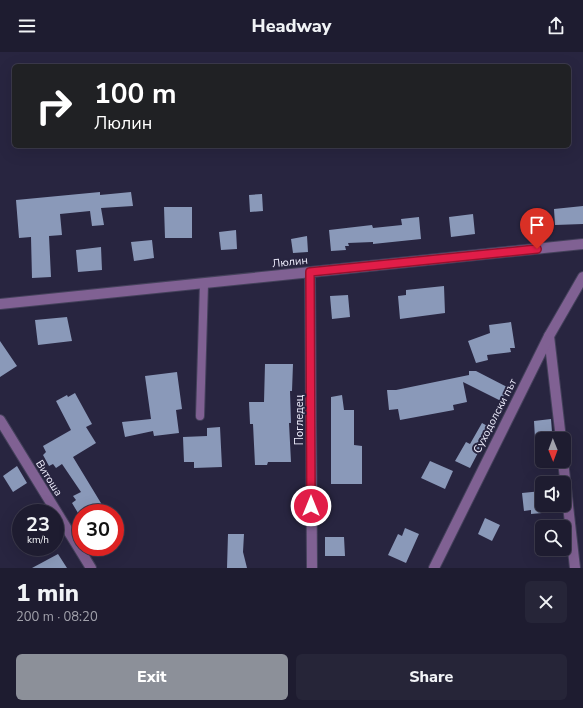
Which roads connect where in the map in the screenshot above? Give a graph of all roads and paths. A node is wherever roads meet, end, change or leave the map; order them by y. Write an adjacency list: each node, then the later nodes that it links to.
1 (583, 244): 2 (street, Люлин)
2 (310, 272): 4 (street, Люлин); 12 (street, Погледец)
3 (583, 277): 6 (street, Суходолски път)
4 (204, 284): 5 (street, Люлин); 7 (lane)
5 (0, 304)
6 (549, 336): 9 (street); 13 (street, Суходолски път)
7 (200, 416)
8 (0, 420): 11 (street, Витоша)
9 (560, 432)
10 (564, 468): 14 (street)
11 (91, 568)
12 (312, 568)
13 (434, 568)
14 (575, 568)

